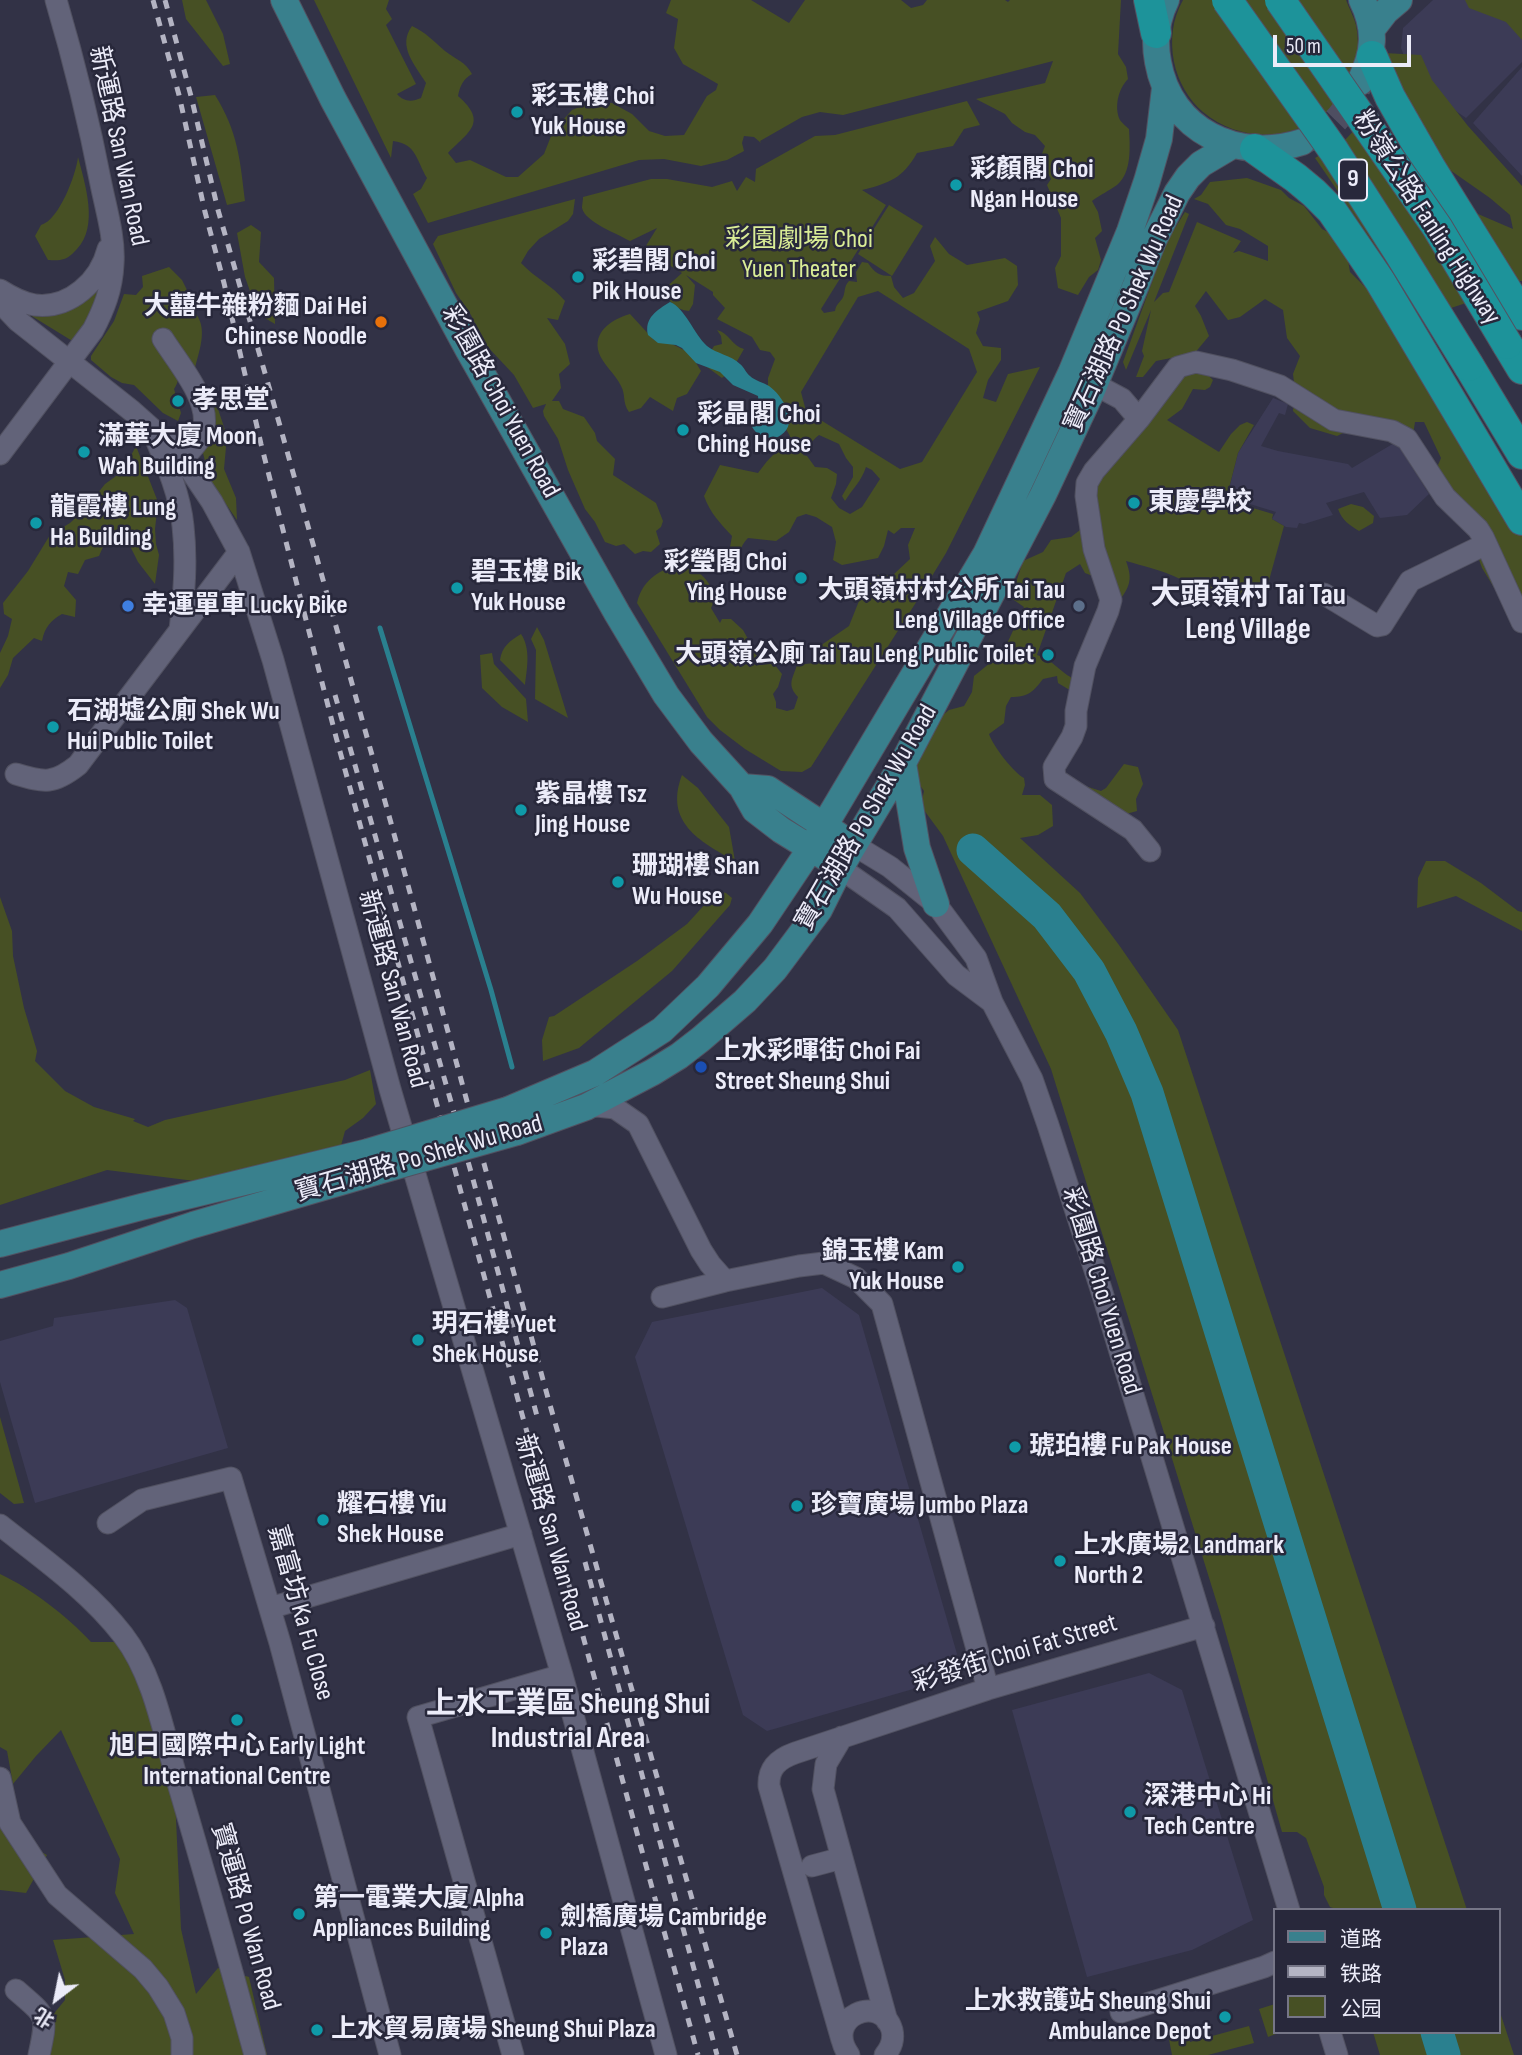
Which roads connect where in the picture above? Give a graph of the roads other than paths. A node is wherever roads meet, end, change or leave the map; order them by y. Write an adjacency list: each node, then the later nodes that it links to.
1 (56, 0): 14 (street, 新運路 San Wan Road)
2 (284, 0): 35 (main road, 彩園路 Choi Yuen Road)
3 (1149, 0): 9 (highway)
4 (1166, 0): 9 (main road)
5 (1227, 0): 25 (highway, 粉嶺公路 Fanling Highway / 9, bridge)
6 (1280, 0): 19 (highway, 粉嶺公路 Fanling Highway / 9, bridge)
7 (1362, 0): 10 (main road)
8 (1399, 0): 10 (main road)
9 (1156, 33): 11 (main road)
10 (1368, 56): 17 (highway)
11 (1165, 88): 13 (main road); 35 (main road, 寶石湖路 Po Shek Wu Road)
12 (1302, 142): 13 (main road)
13 (1244, 147): 21 (main road, 寶石湖路 Po Shek Wu Road); 27 (highway)
14 (111, 237): 15 (street); 20 (street, 新運路 San Wan Road)
15 (0, 290)
16 (0, 302): 20 (street)
17 (1522, 315)
18 (163, 340): 26 (street)
19 (1514, 357)
20 (70, 363): 23 (street, 新運路 San Wan Road); 24 (street)
21 (1094, 384): 22 (street); 33 (main road, 寶石湖路 Po Shek Wu Road)
22 (1139, 419): 28 (street); 37 (street)
23 (152, 428): 26 (street, 新運路 San Wan Road); 32 (street)
24 (0, 454)
25 (1522, 454)
26 (183, 459): 29 (street, 新運路 San Wan Road)
27 (1522, 520)
28 (1486, 544): 30 (street); 31 (street)
29 (239, 552): 32 (street); 50 (street, 新運路 San Wan Road)
30 (1324, 594)
31 (1522, 622)
32 (179, 632): 34 (street)
33 (903, 764): 36 (main road, 寶石湖路 Po Shek Wu Road); 39 (main road)
34 (16, 774)
35 (818, 837): 36 (main road, 彩園路 Choi Yuen Road); 38 (main road, 彩園路 Choi Yuen Road); 42 (main road, 寶石湖路 Po Shek Wu Road)
36 (854, 845): 38 (main road, 寶石湖路 Po Shek Wu Road); 39 (street, 彩園路 Choi Yuen Road)
37 (1150, 852)
38 (840, 868): 40 (street, 彩園路 Choi Yuen Road); 41 (main road, 寶石湖路 Po Shek Wu Road)
39 (936, 904): 40 (street, 彩園路 Choi Yuen Road)
40 (992, 1002): 52 (street, 彩園路 Choi Yuen Road)
41 (586, 1107): 42 (main road, 寶石湖路 Po Shek Wu Road); 45 (street)
42 (512, 1121): 43 (main road, 寶石湖路 Po Shek Wu Road, bridge)
43 (372, 1162): 44 (main road, 寶石湖路 Po Shek Wu Road); 46 (main road, 寶石湖路 Po Shek Wu Road)
44 (0, 1244)
45 (726, 1281): 47 (street); 54 (street)
46 (0, 1284)
47 (662, 1297)
48 (108, 1524): 51 (street, 嘉富坊 Ka Fu Close)
49 (0, 1525): 68 (street, 寶運路 Po Wan Road)
50 (521, 1534): 51 (street); 53 (street, 新運路 San Wan Road)
51 (271, 1608): 69 (street, 嘉富坊 Ka Fu Close)
52 (1204, 1626): 54 (street, 彩發街 Choi Fat Street); 59 (street, 彩園路 Choi Yuen Road)
53 (562, 1675): 70 (street); 71 (street, 新運路 San Wan Road)
54 (988, 1689): 55 (street, 彩發街 Choi Fat Street)
55 (842, 1738): 57 (street); 65 (street, 彩發街 Choi Fat Street)
56 (0, 1778): 67 (street)
57 (842, 1858): 58 (street); 63 (street)
58 (812, 1866)
59 (1288, 1908)
60 (1274, 1963): 62 (street)
61 (16, 1990): 66 (street)
62 (1121, 2012)
63 (887, 2021): 65 (street, 彩發街 Choi Fat Street); 72 (street)
64 (1331, 2034): 73 (street)
65 (846, 2048)
66 (39, 2055)
67 (182, 2055)
68 (255, 2055)
69 (390, 2055)
70 (513, 2055)
71 (666, 2055)
72 (885, 2055)
73 (1337, 2055)

